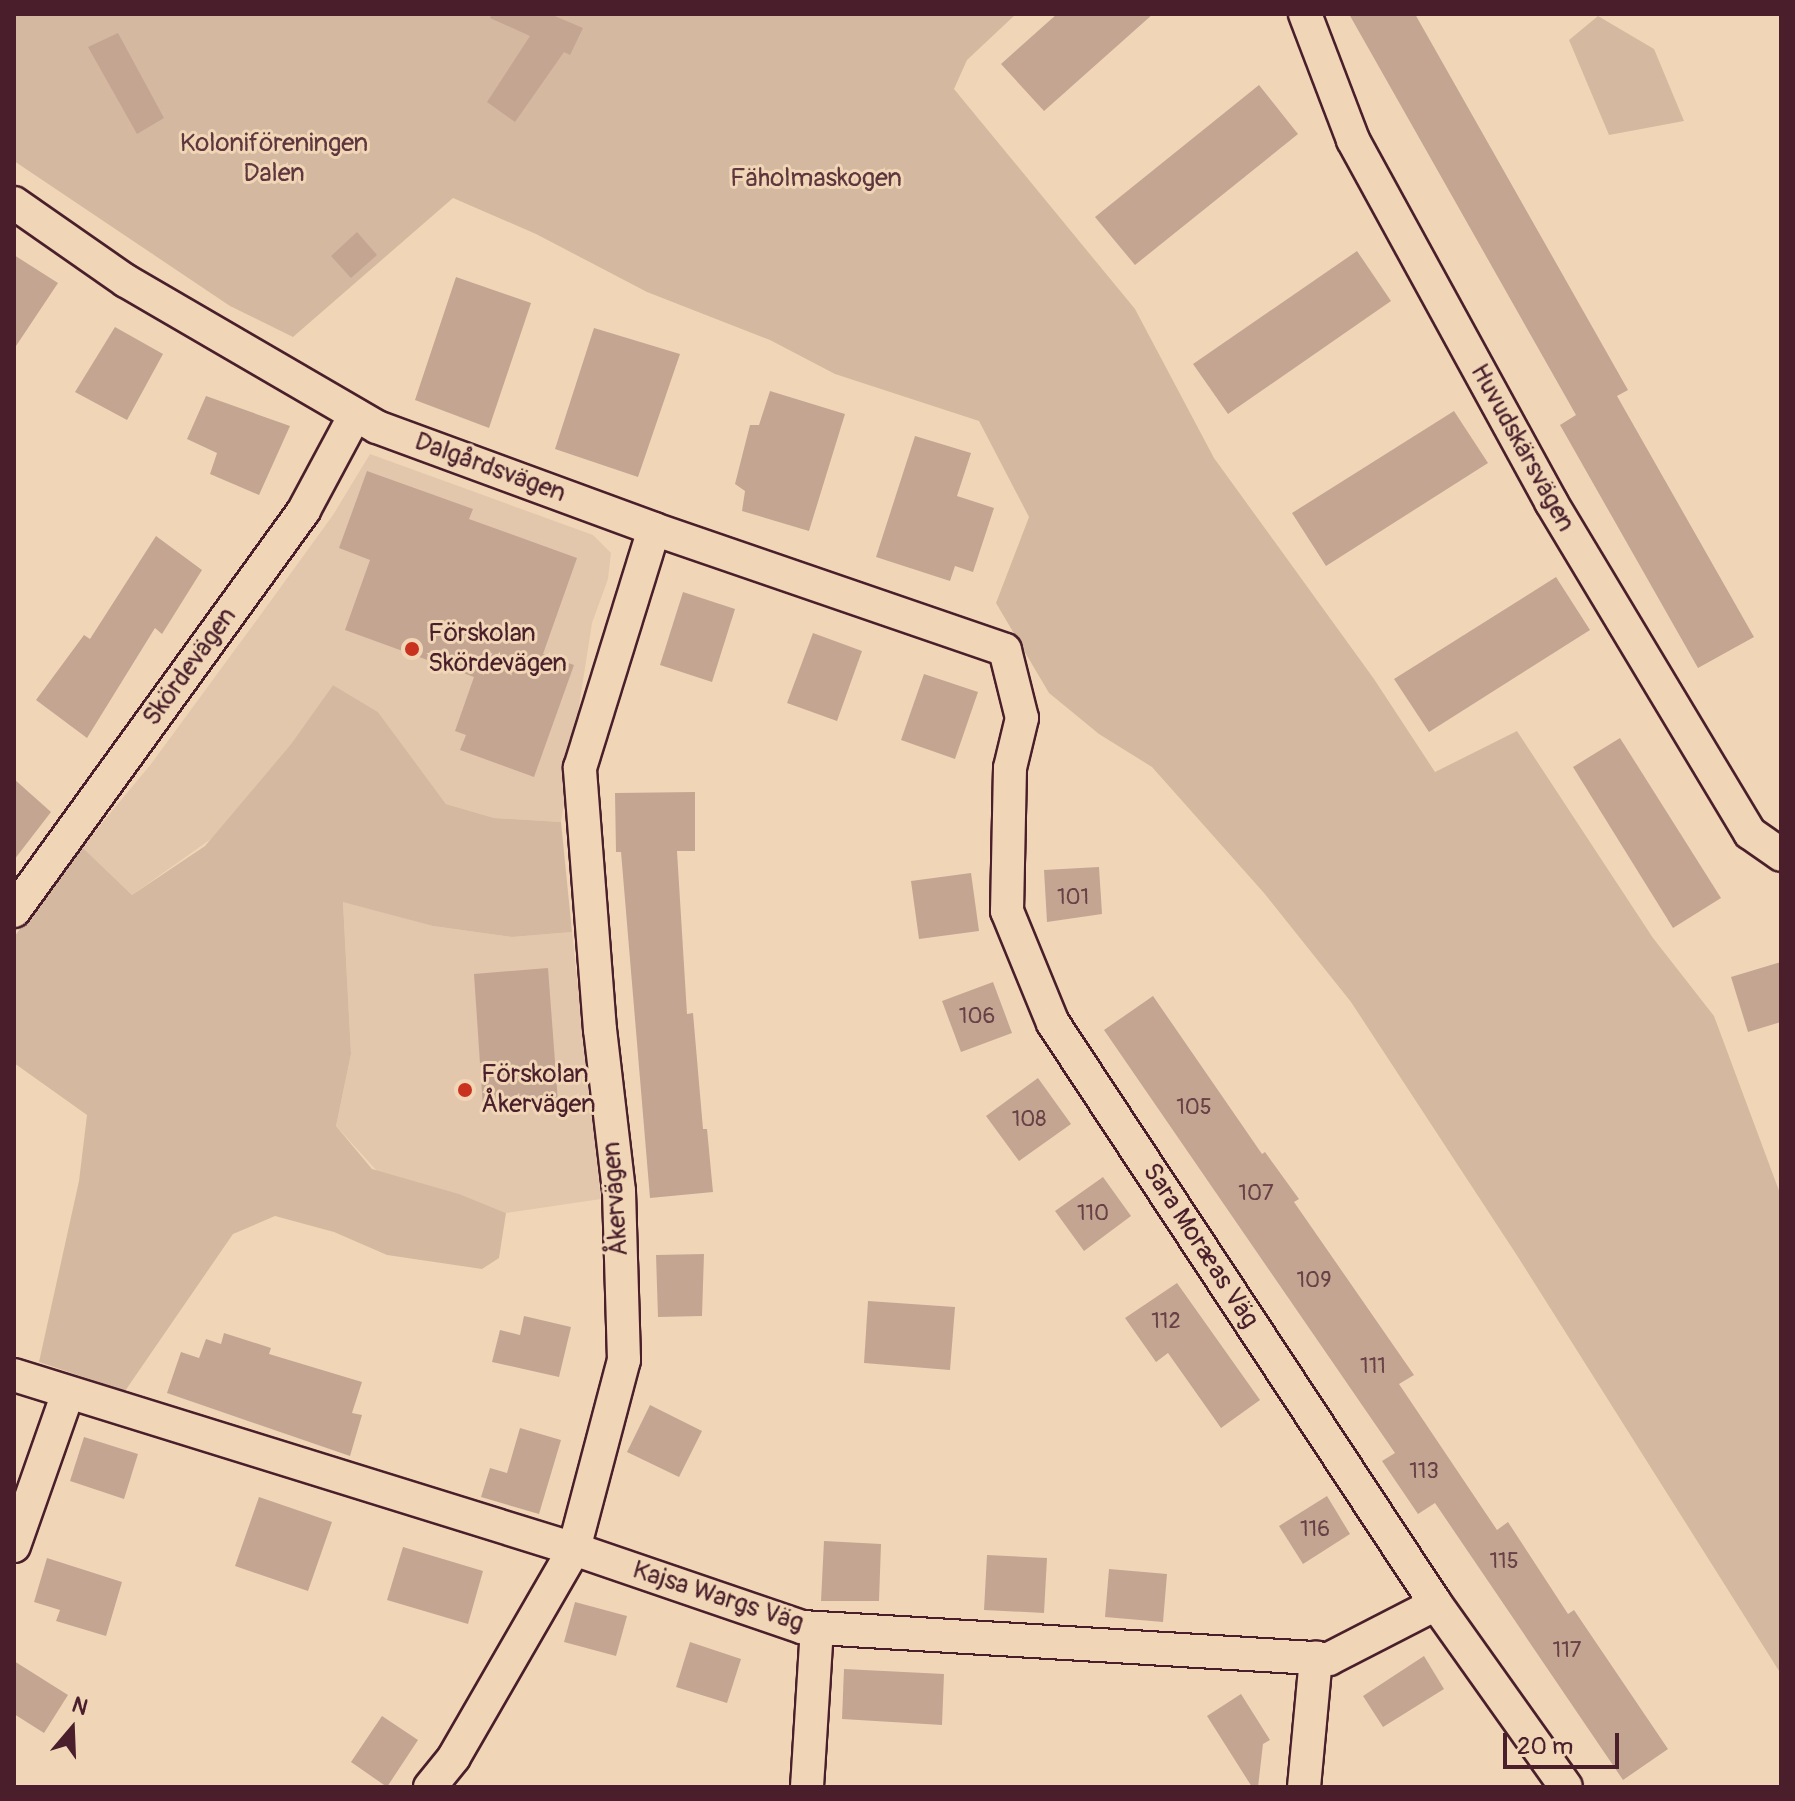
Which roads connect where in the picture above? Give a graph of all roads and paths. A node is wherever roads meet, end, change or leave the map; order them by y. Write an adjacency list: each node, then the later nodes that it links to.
1 (1305, 14): 6 (street, Huvudskärsvägen)
2 (14, 203): 3 (street, Dalgårdsvägen)
3 (355, 415): 4 (street, Dalgårdsvägen); 7 (street, Skördevägen)
4 (654, 529): 5 (street, Dalgårdsvägen); 11 (street, Åkervägen)
5 (1005, 650): 12 (street, Sara Moræas Väg)
6 (1781, 855)
7 (14, 910)
8 (14, 1375): 9 (street, Kajsa Wargs Väg)
9 (68, 1393): 10 (street); 11 (street, Kajsa Wargs Väg)
10 (14, 1546)
11 (574, 1549): 13 (street, Kajsa Wargs Väg); 15 (street, Åkervägen)
12 (1436, 1604): 14 (street, Kajsa Wargs Väg); 18 (street, Sara Moræas Väg)
13 (817, 1628): 14 (street, Kajsa Wargs Väg); 16 (street)
14 (1316, 1658): 17 (street)
15 (430, 1787)
16 (807, 1787)
17 (1304, 1787)
18 (1566, 1787)

